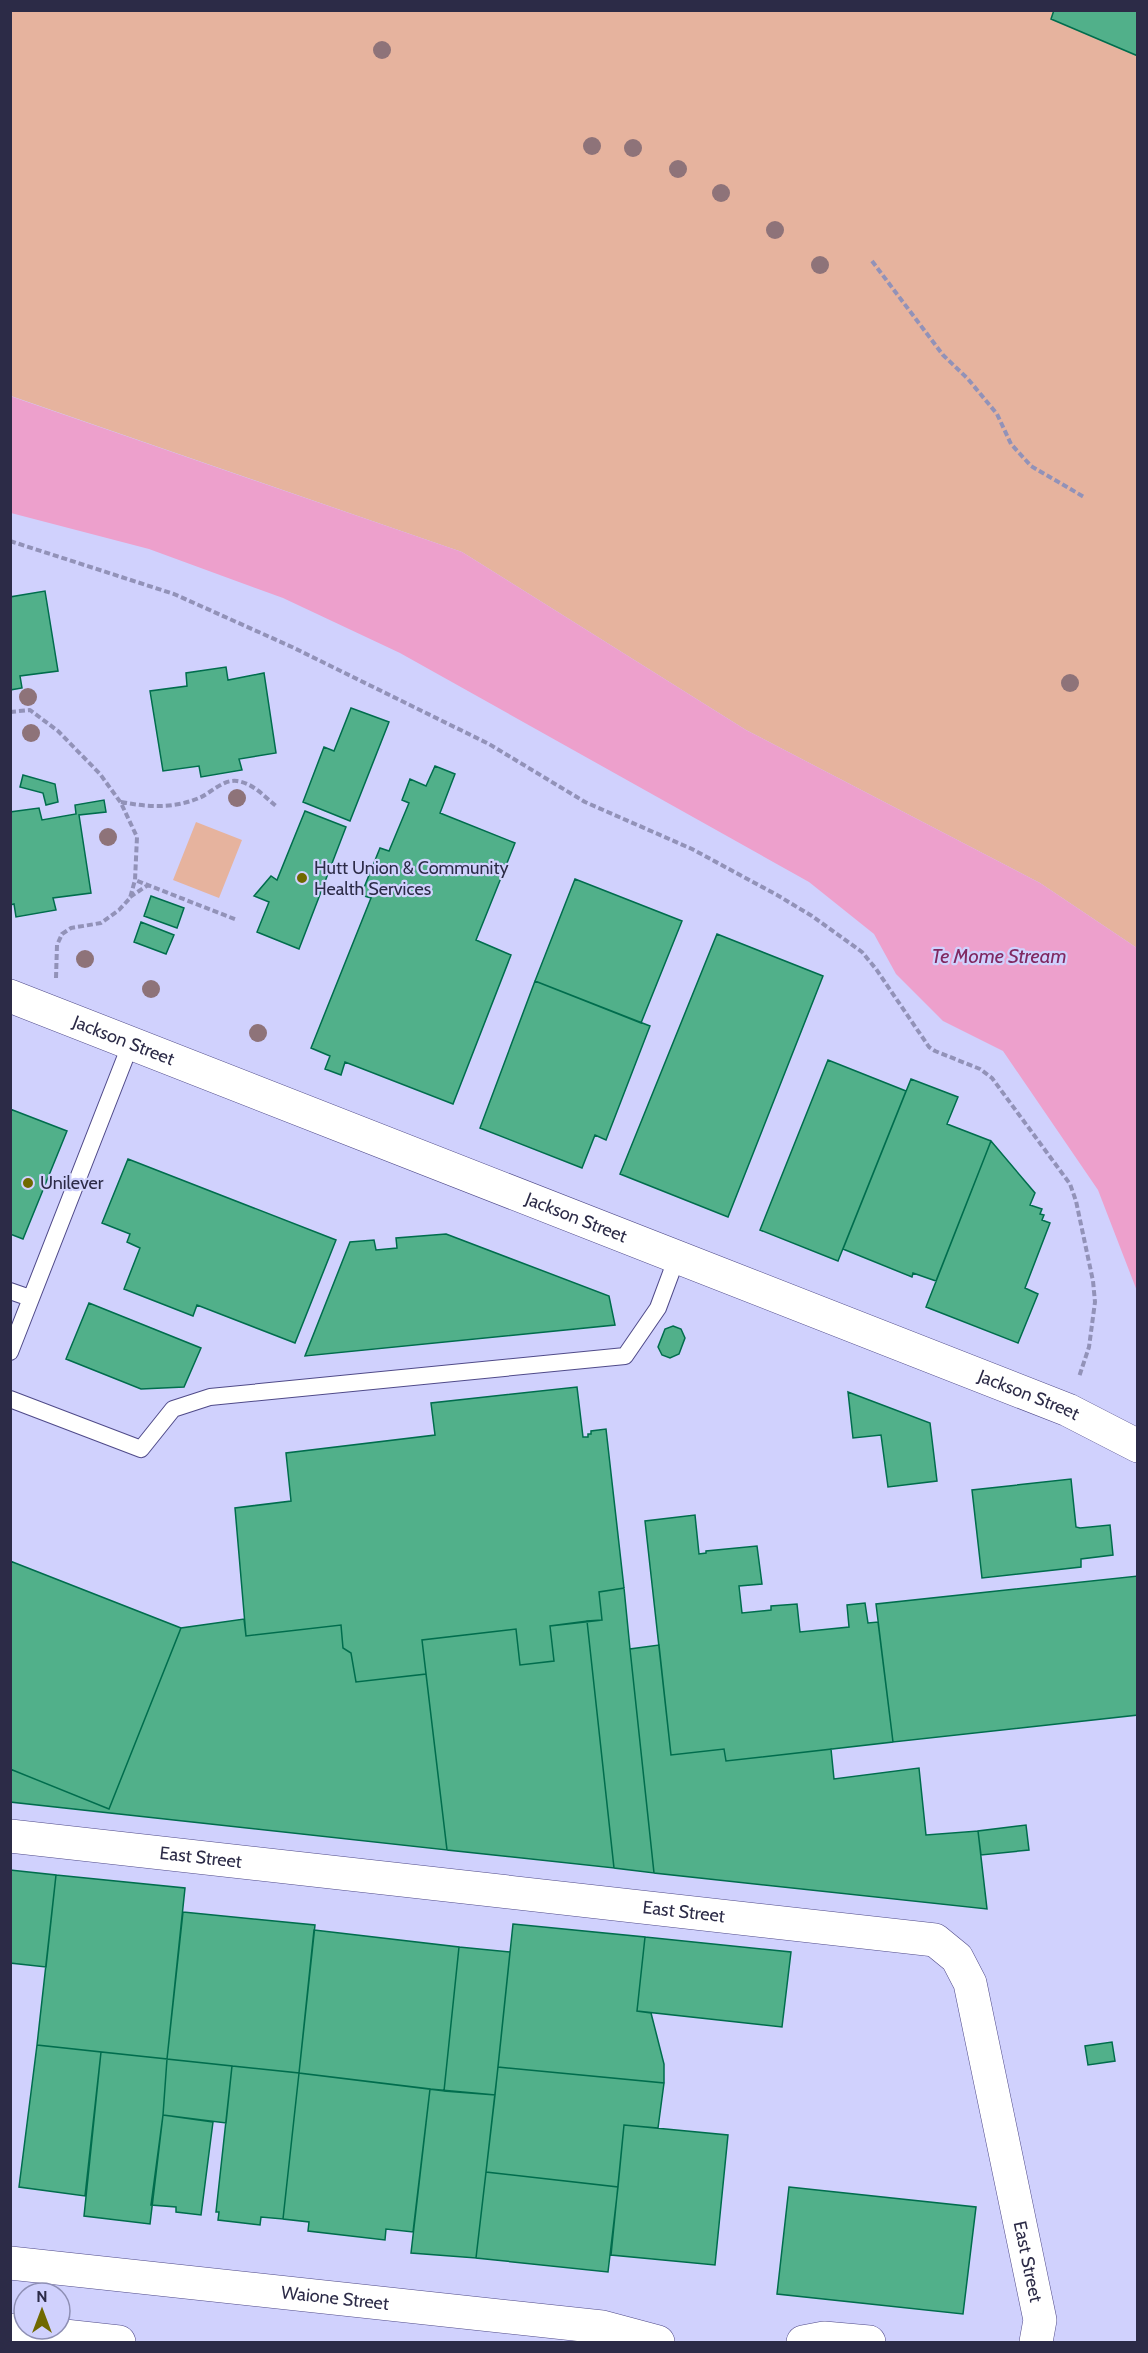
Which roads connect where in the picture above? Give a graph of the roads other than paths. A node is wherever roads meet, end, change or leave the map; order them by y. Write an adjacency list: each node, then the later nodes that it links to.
1 (10, 996): 2 (street, Jackson Street)
2 (131, 1043): 3 (street, Jackson Street); 5 (lane)
3 (677, 1257): 7 (lane); 8 (street, Jackson Street)
4 (10, 1291): 5 (lane)
5 (30, 1298): 6 (lane)
6 (10, 1352)
7 (10, 1399)
8 (1137, 1446)
9 (10, 1836): 16 (street, East Street)
10 (10, 2263): 13 (street, Waione Street)
11 (10, 2330): 12 (street)
12 (119, 2343)
13 (658, 2343)
14 (803, 2343): 15 (street)
15 (869, 2343)
16 (1036, 2343)

